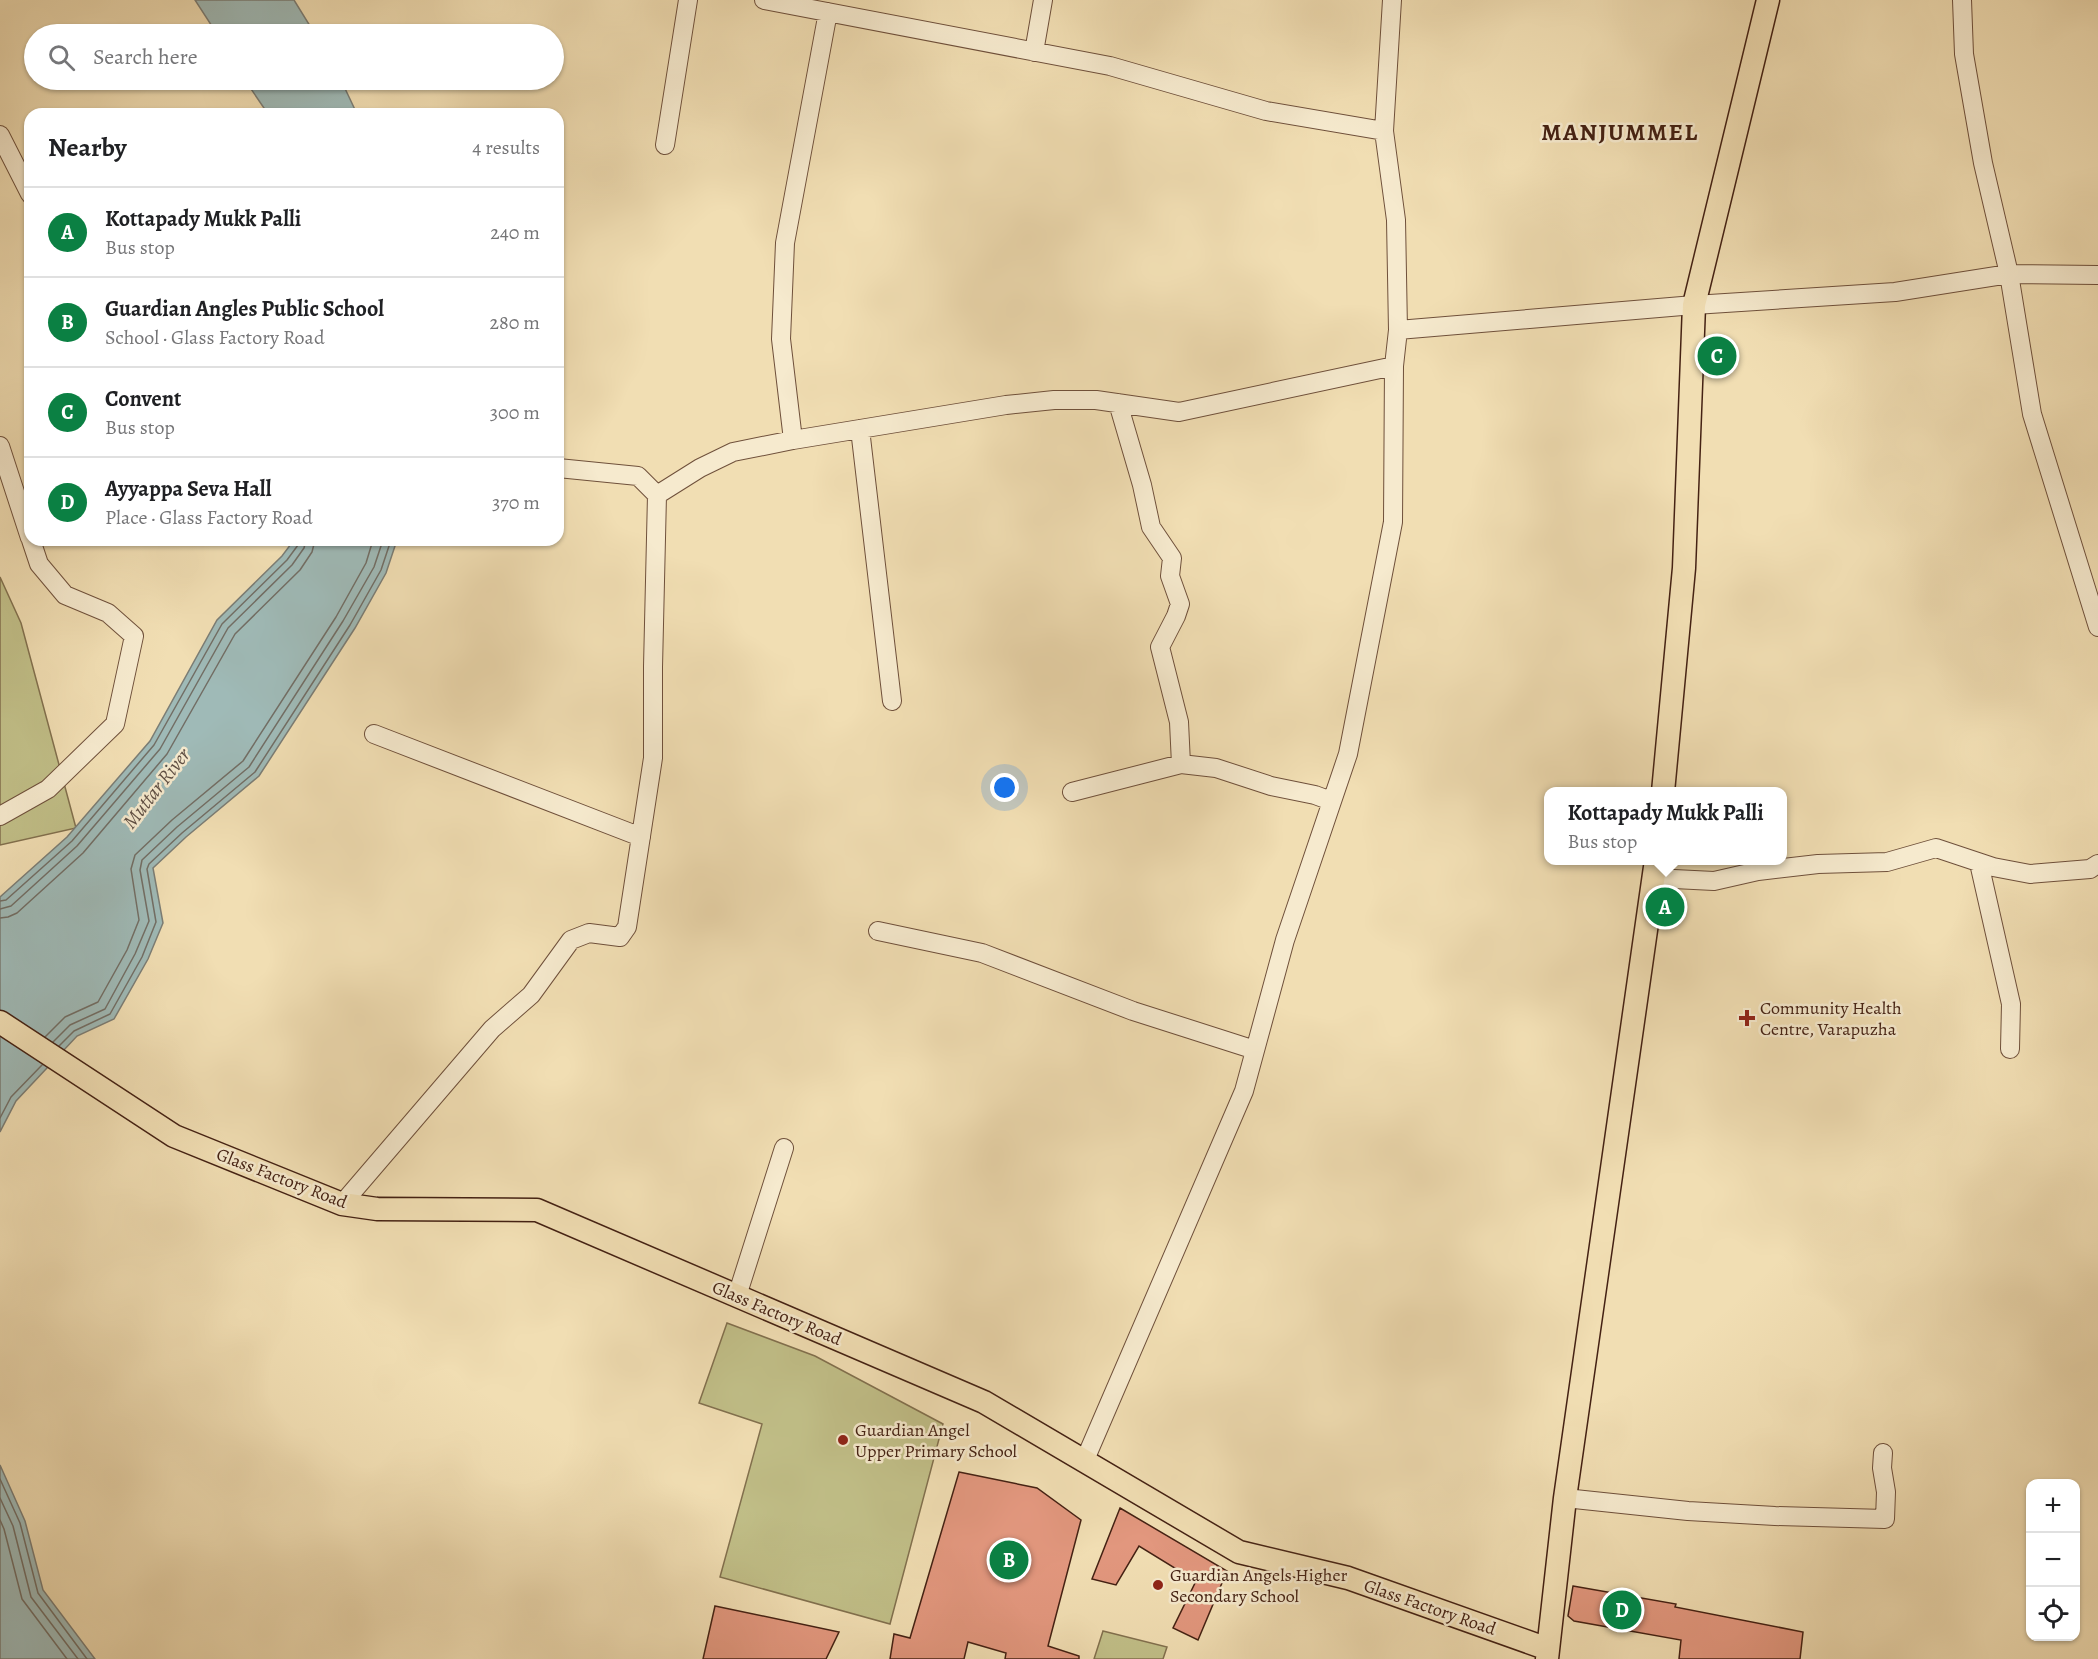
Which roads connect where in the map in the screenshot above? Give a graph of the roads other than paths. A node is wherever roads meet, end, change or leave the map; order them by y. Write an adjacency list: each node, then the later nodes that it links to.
1 (688, 0): 11 (street)
2 (1043, 0): 8 (street)
3 (1392, 0): 9 (street)
4 (1768, 0): 15 (main road)
5 (1962, 0): 13 (street)
6 (773, 1): 7 (street)
7 (828, 12): 8 (street); 20 (street)
8 (1034, 52): 9 (street)
9 (1384, 132): 16 (street)
10 (0, 135): 12 (street)
11 (664, 145)
12 (24, 182)
13 (2009, 274): 14 (street); 15 (street); 26 (street)
14 (2098, 275)
15 (1694, 305): 16 (street); 30 (main road)
16 (1398, 330): 17 (street)
17 (1394, 366): 18 (street); 32 (street)
18 (1118, 404): 19 (street); 29 (street)
19 (860, 429): 20 (street); 27 (street)
20 (793, 440): 23 (street)
21 (0, 446): 24 (street)
22 (564, 469): 23 (street)
23 (657, 495): 34 (street)
24 (24, 520)
25 (33, 546): 33 (street)
26 (2098, 627)
27 (892, 701)
28 (374, 734): 34 (street)
29 (1181, 764): 31 (street); 32 (street)
30 (1663, 787)
31 (1071, 792)
32 (1331, 801): 41 (street)
33 (0, 816)
34 (640, 837): 43 (street)
35 (1979, 863): 36 (street); 37 (street); 40 (street)
36 (2098, 864)
37 (1655, 869): 47 (main road)
38 (878, 930): 41 (street)
39 (0, 1022): 43 (main road, Glass Factory Road)
40 (2010, 1049)
41 (1255, 1050): 46 (street)
42 (784, 1148): 44 (street)
43 (342, 1204): 44 (main road, Glass Factory Road)
44 (737, 1296): 46 (main road, Glass Factory Road)
45 (1883, 1453): 47 (street)
46 (1083, 1462): 48 (main road, Glass Factory Road)
47 (1565, 1498): 48 (main road)
48 (1547, 1654)

